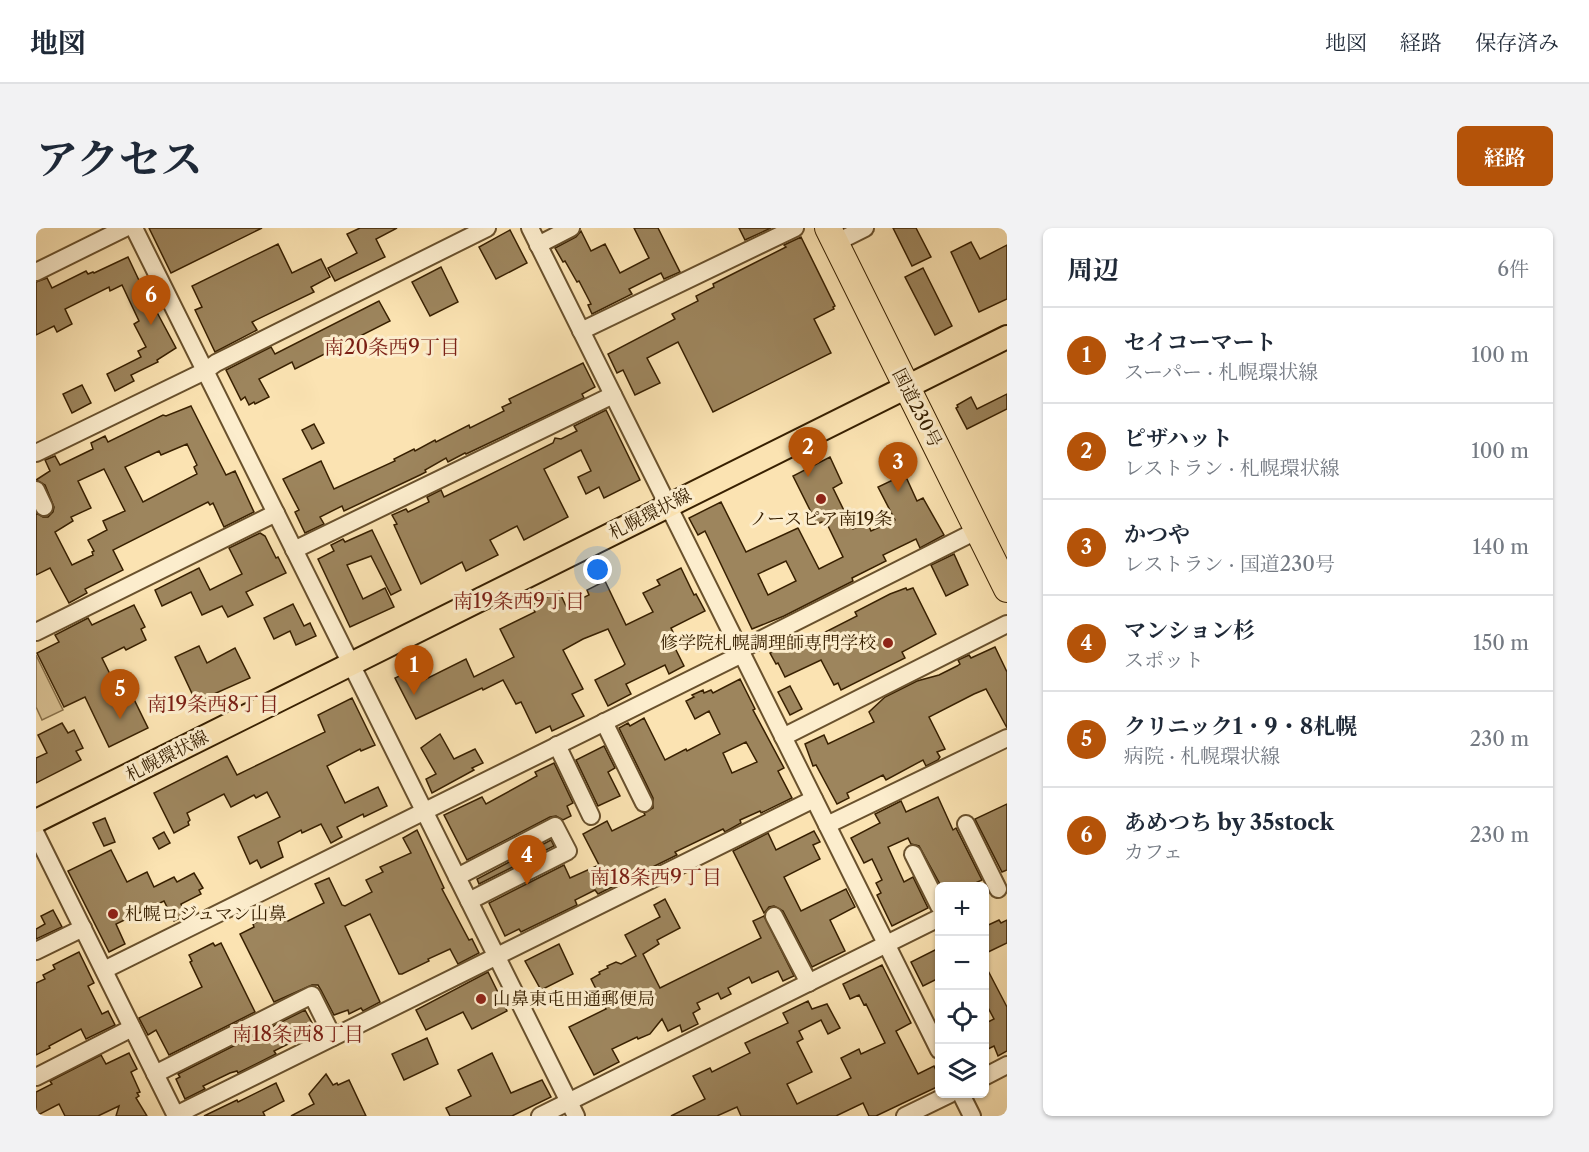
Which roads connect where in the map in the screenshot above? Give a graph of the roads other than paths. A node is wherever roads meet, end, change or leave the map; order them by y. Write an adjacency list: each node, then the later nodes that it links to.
1 (125, 228): 10 (street)
2 (134, 228): 13 (street)
3 (487, 228): 13 (street)
4 (530, 228): 9 (street)
5 (571, 228): 9 (street)
6 (795, 228): 11 (street)
7 (865, 228): 8 (street)
8 (831, 236): 14 (highway, 国道230号)
9 (538, 244): 11 (street)
10 (38, 267)
11 (581, 332): 15 (street)
12 (1007, 337): 14 (main road, 札幌環状線)
13 (205, 371): 16 (street); 20 (street)
14 (906, 386): 18 (main road, 札幌環状線); 21 (highway, 国道230号)
15 (613, 395): 18 (street); 22 (street)
16 (36, 453)
17 (36, 490): 19 (street)
18 (668, 506): 26 (street); 27 (main road, 札幌環状線)
19 (44, 507)
20 (276, 513): 22 (street); 25 (street)
21 (978, 530): 23 (highway, 国道230号); 26 (street)
22 (294, 550): 27 (street)
23 (1004, 577)
24 (1007, 624): 29 (street)
25 (36, 632)
26 (741, 652): 28 (street); 29 (street)
27 (351, 664): 34 (street); 36 (main road, 札幌環状線)
28 (604, 722): 31 (street); 33 (street)
29 (783, 737): 32 (street)
30 (1007, 738): 38 (street)
31 (557, 745): 34 (street); 35 (street)
32 (814, 799): 38 (street); 50 (street)
33 (644, 803)
34 (424, 811): 41 (street); 51 (street)
35 (591, 816)
36 (36, 821)
37 (966, 824): 42 (street)
38 (827, 825): 48 (street)
39 (36, 834): 47 (street)
40 (913, 854): 43 (street)
41 (457, 877): 44 (street); 44 (street)
42 (996, 890)
43 (935, 898)
44 (469, 901): 50 (street)
45 (774, 916): 52 (street)
46 (935, 920): 48 (street)
47 (82, 928): 49 (street); 51 (street)
48 (886, 944): 52 (street); 55 (street)
49 (36, 951)
50 (497, 956): 54 (street); 62 (street)
51 (104, 970): 53 (street)
52 (809, 983): 62 (street)
53 (132, 1028): 57 (street); 59 (street)
54 (333, 1037): 57 (street); 63 (street)
55 (936, 1044)
56 (1007, 1065): 58 (street)
57 (156, 1074): 63 (street)
58 (989, 1074)
59 (36, 1077)
60 (942, 1098): 65 (street)
61 (963, 1098): 66 (street)
62 (573, 1109): 64 (street)
63 (176, 1116)
64 (540, 1116)
65 (904, 1116)
66 (972, 1116)

